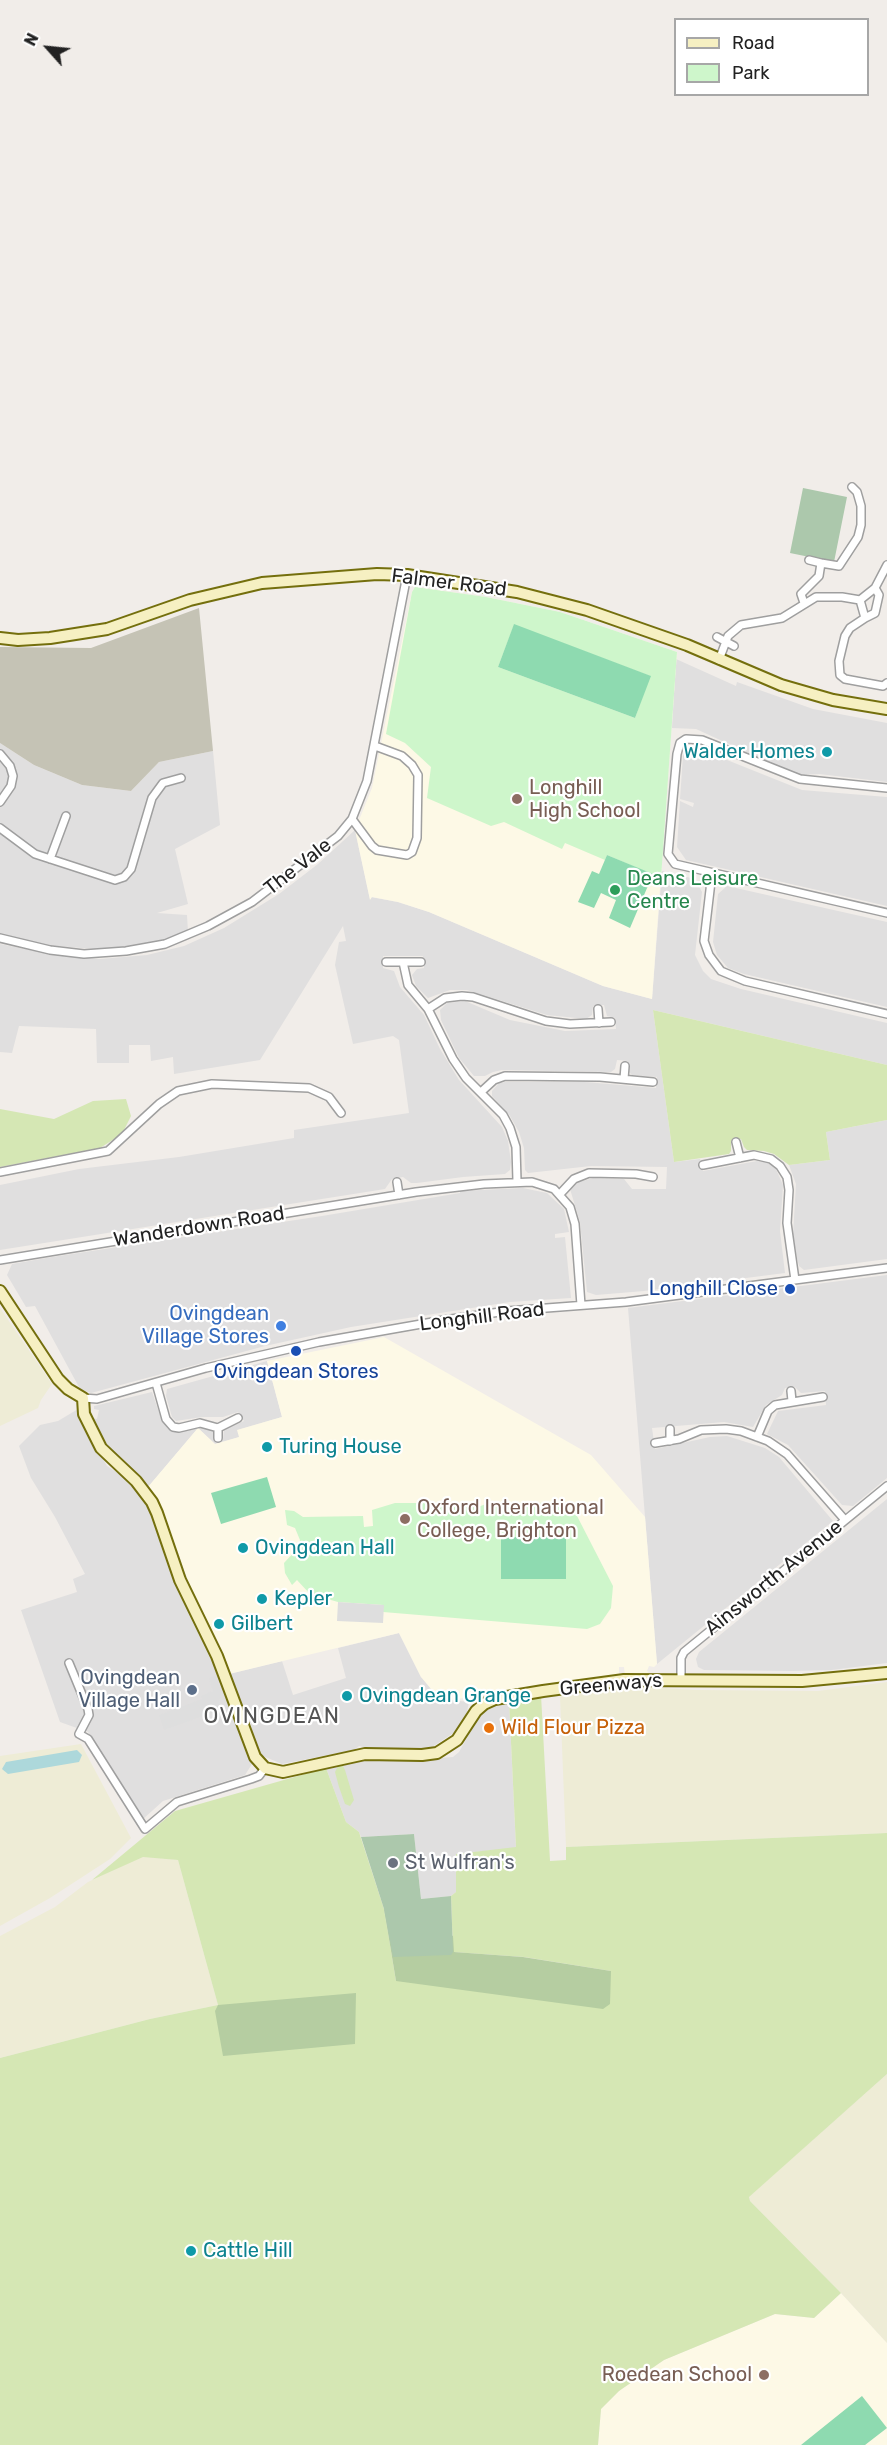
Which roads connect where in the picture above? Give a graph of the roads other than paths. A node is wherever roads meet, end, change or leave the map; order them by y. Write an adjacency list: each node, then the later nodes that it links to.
1 (852, 487): 3 (street)
2 (809, 560): 3 (street)
3 (821, 563): 8 (street)
4 (887, 565): 6 (street)
5 (407, 575): 11 (street, Falmer Road); 14 (street, Falmer Road); 17 (street, The Vale)
6 (875, 588): 7 (street); 9 (street)
7 (860, 600): 8 (street); 9 (street)
8 (804, 603): 12 (street)
9 (866, 618): 15 (street)
10 (717, 637): 12 (street)
11 (0, 638)
12 (726, 641): 13 (street); 14 (street)
13 (734, 646)
14 (719, 660): 16 (street, Falmer Road)
15 (887, 682)
16 (887, 709)
17 (375, 746): 23 (street, The Vale); 23 (street)
18 (0, 754): 21 (street)
19 (181, 778): 25 (street)
20 (887, 788): 26 (street)
21 (0, 802)
22 (66, 816): 25 (street)
23 (352, 819): 28 (street, The Vale)
24 (0, 828): 25 (street)
25 (50, 859)
26 (712, 873): 27 (street); 34 (street)
27 (887, 913)
28 (0, 938)
29 (386, 962): 30 (street)
30 (403, 962): 31 (street); 32 (street)
31 (421, 962)
32 (428, 1009): 36 (street); 40 (street)
33 (598, 1009): 36 (street)
34 (887, 1014)
35 (611, 1022): 36 (street)
36 (599, 1023)
37 (625, 1066): 38 (street)
38 (624, 1079): 39 (street); 40 (street)
39 (653, 1082)
40 (481, 1092): 47 (street)
41 (341, 1113): 45 (street)
42 (736, 1142): 43 (street)
43 (740, 1158): 44 (street); 53 (street)
44 (703, 1165)
45 (0, 1172)
46 (653, 1177): 49 (street)
47 (518, 1181): 49 (street, Wanderdown Road); 50 (street, Wanderdown Road)
48 (397, 1182): 50 (street)
49 (560, 1194): 55 (street)
50 (399, 1195): 51 (street, Wanderdown Road)
51 (0, 1260)
52 (887, 1268): 53 (street, Longhill Road)
53 (795, 1280): 55 (street, Longhill Road)
54 (0, 1291): 59 (street)
55 (581, 1305): 56 (street, Longhill Road)
56 (156, 1383): 59 (street, Longhill Road); 62 (street)
57 (791, 1391): 60 (street)
58 (823, 1397): 60 (street)
59 (84, 1398): 73 (street)
60 (792, 1401): 64 (street)
61 (238, 1418): 62 (street)
62 (218, 1428): 65 (street)
63 (670, 1429): 66 (street)
64 (757, 1437): 66 (street); 69 (street)
65 (218, 1438)
66 (670, 1441): 67 (street)
67 (656, 1443)
68 (887, 1486): 69 (street, Ainsworth Avenue)
69 (845, 1520): 72 (street, Ainsworth Avenue)
70 (69, 1663): 73 (street)
71 (887, 1673): 72 (street, Greenways)
72 (681, 1680): 73 (street, Greenways)
73 (265, 1768)

